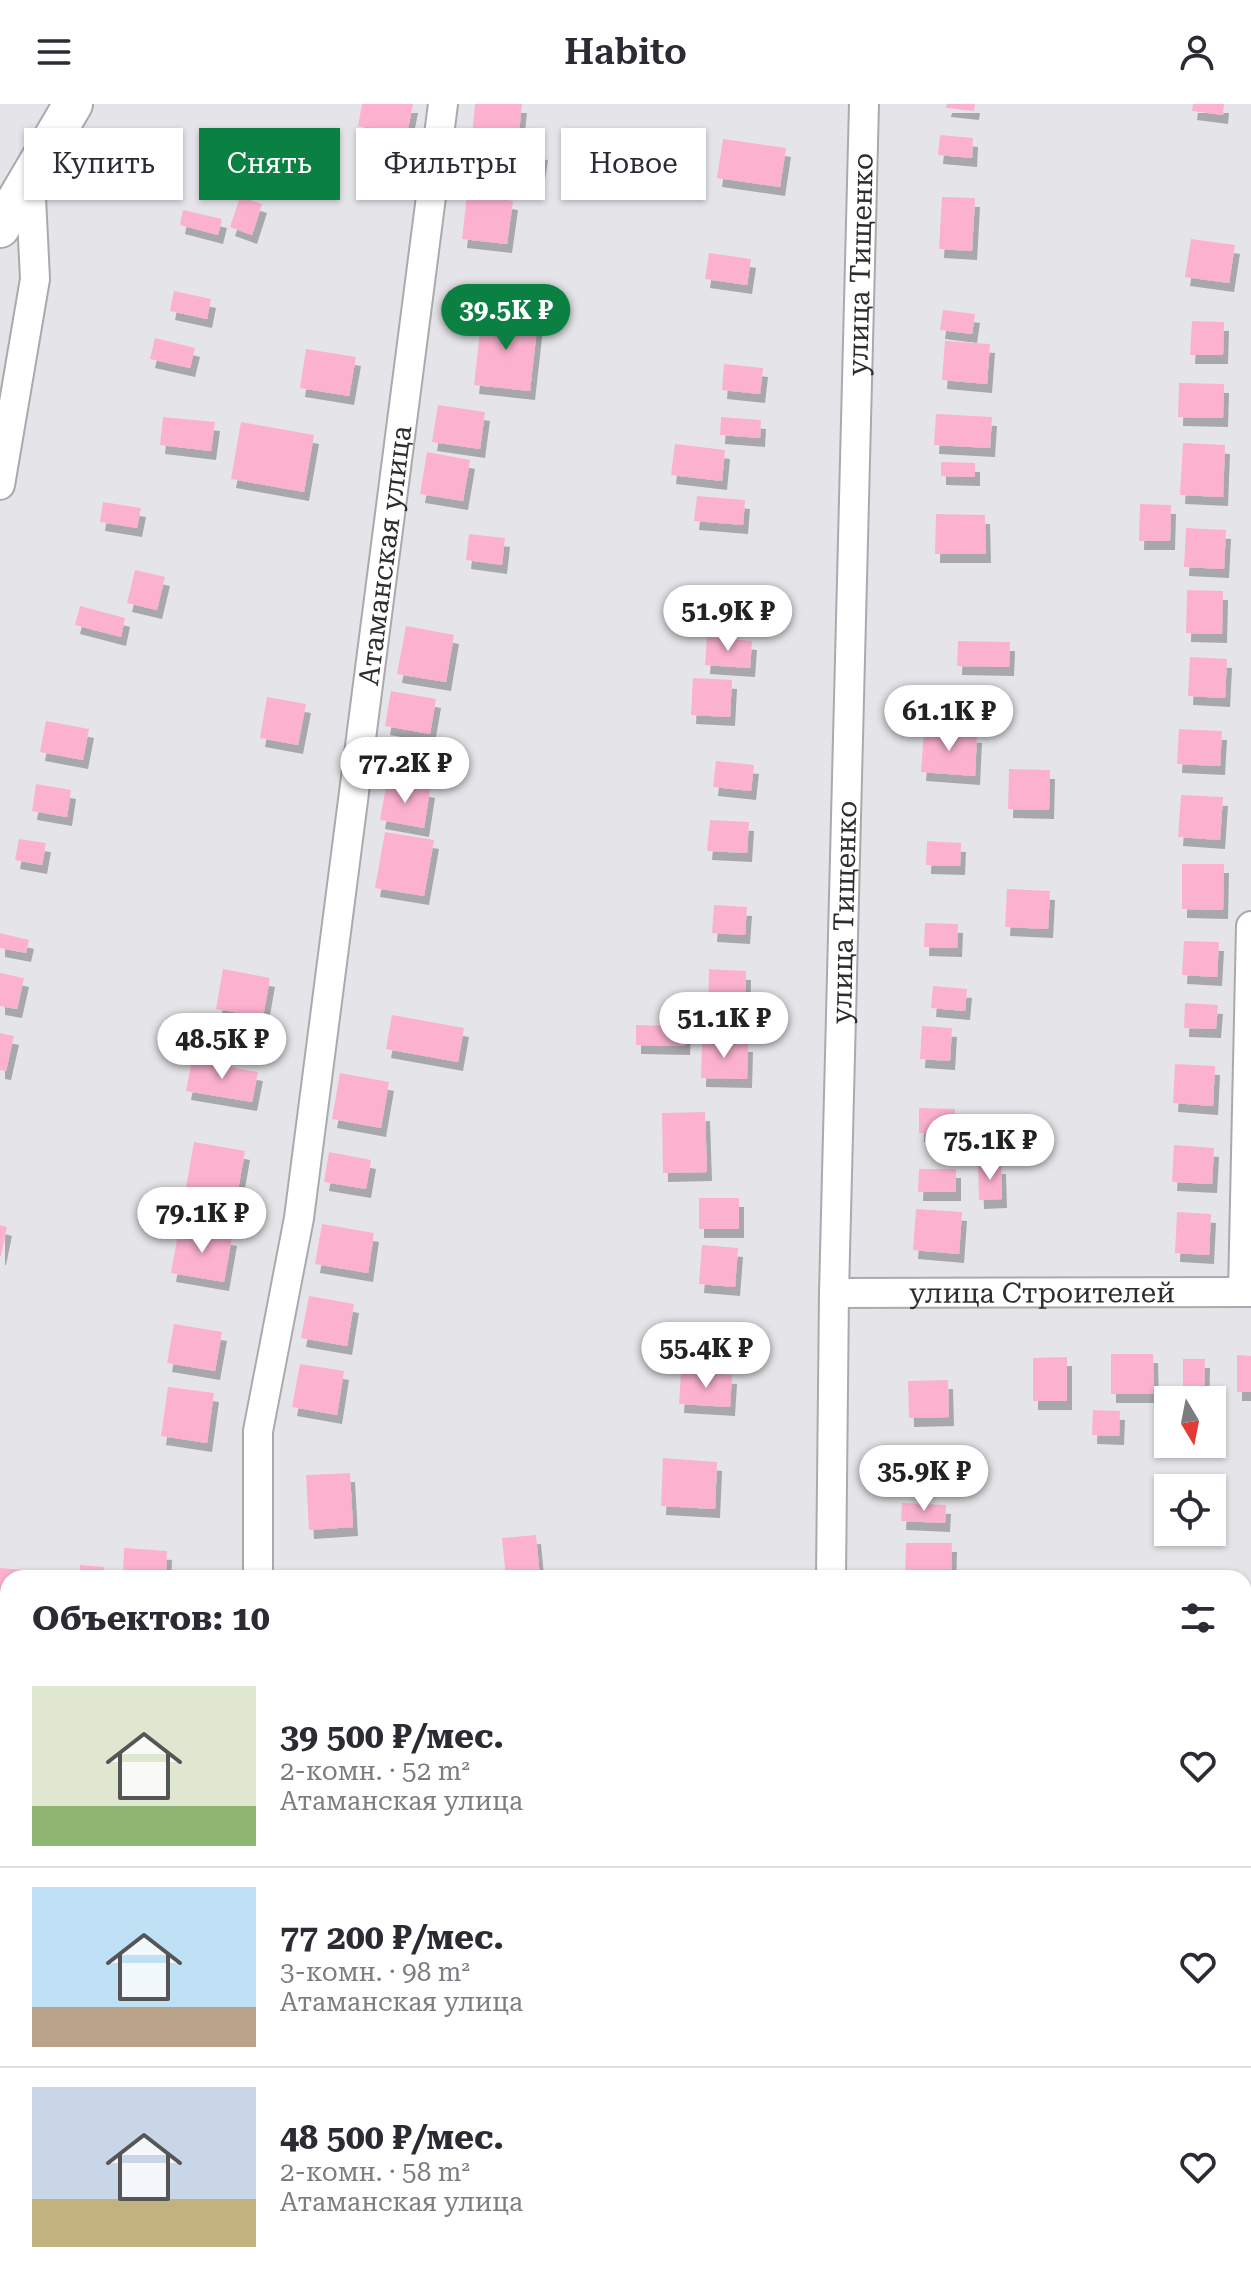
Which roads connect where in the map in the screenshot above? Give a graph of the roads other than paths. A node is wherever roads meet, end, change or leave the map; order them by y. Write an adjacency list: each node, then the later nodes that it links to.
1 (73, 104): 4 (main road)
2 (443, 104): 12 (street, Атаманская улица)
3 (864, 104): 11 (street, улица Тищенко)
4 (59, 128)
5 (24, 187): 7 (main road)
6 (31, 200): 8 (street)
7 (0, 228)
8 (0, 485)
9 (1251, 926): 10 (street)
10 (1247, 1292): 11 (street, улица Строителей)
11 (834, 1293): 13 (street, улица Тищенко)
12 (258, 1570)
13 (831, 1570)

